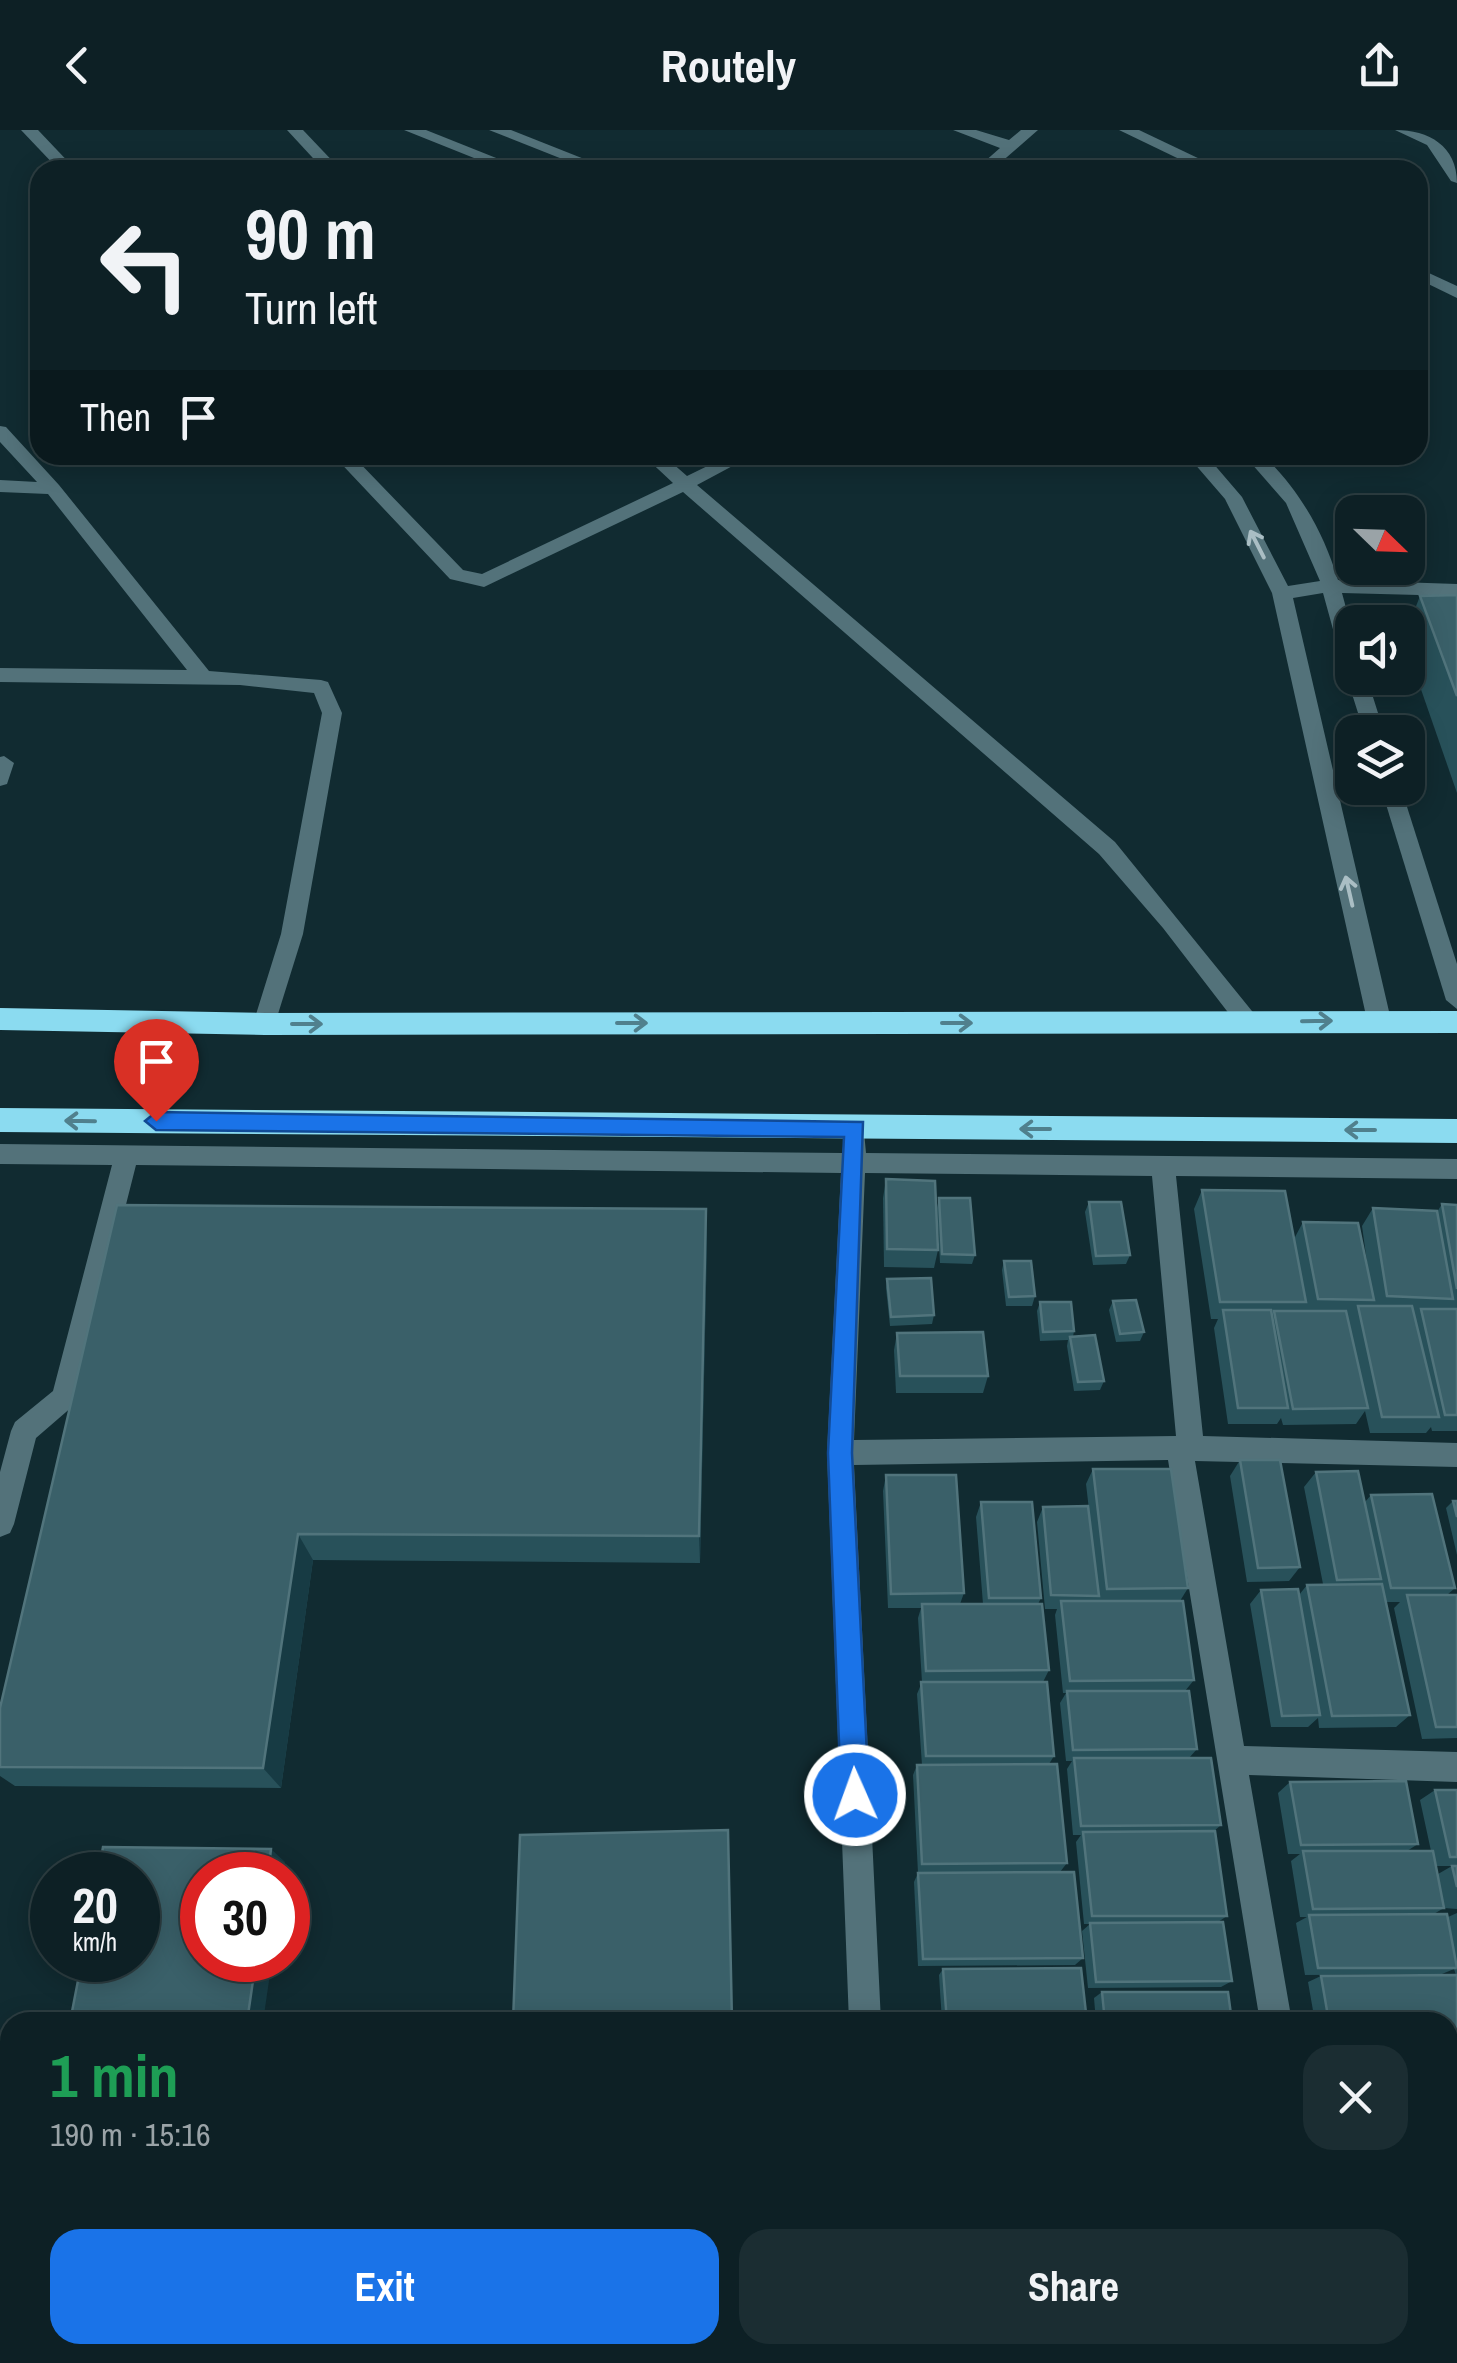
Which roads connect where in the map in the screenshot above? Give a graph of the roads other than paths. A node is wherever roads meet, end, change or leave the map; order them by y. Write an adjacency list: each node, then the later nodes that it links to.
1 (29, 130): 10 (street)
2 (294, 130): 11 (street)
3 (412, 130): 12 (street)
4 (497, 130): 13 (street)
5 (1030, 130): 9 (street)
6 (1127, 130): 15 (street)
7 (1403, 130): 16 (street)
8 (968, 132): 9 (street)
9 (1011, 146): 14 (street)
10 (58, 160)
11 (324, 160)
12 (492, 160)
13 (577, 160)
14 (995, 160)
15 (1193, 160)
16 (1457, 178)
17 (1428, 278): 18 (street)
18 (1457, 293)
19 (0, 431): 20 (street)
20 (30, 464)
21 (31, 465): 29 (street)
22 (352, 465): 27 (street)
23 (663, 465): 27 (street)
24 (723, 465): 27 (street)
25 (1205, 465): 32 (street, one-way to 25)
26 (1264, 465): 30 (street)
27 (684, 484): 40 (street)
28 (0, 486): 29 (street)
29 (52, 488): 35 (street)
30 (1329, 586): 31 (street); 32 (street); 33 (street)
31 (1457, 590)
32 (1282, 593): 39 (street, one-way to 32)
33 (1335, 606)
34 (0, 675): 35 (street)
35 (203, 677): 42 (street)
36 (1396, 805): 37 (street)
37 (1457, 1000)
38 (0, 1019): 42 (highway)
39 (1378, 1020): 40 (highway, one-way to 39); 41 (highway)
40 (1248, 1022): 42 (highway, one-way to 40)
41 (1457, 1022)
42 (266, 1024)
43 (0, 1120): 44 (highway, one-way to 43)
44 (855, 1128): 45 (highway, one-way to 44); 48 (street)
45 (1457, 1131)
46 (0, 1154): 47 (street)
47 (126, 1155): 48 (street); 51 (street)
48 (850, 1160): 49 (street); 53 (street)
49 (1163, 1166): 50 (street); 52 (street)
50 (1457, 1169)
51 (12, 1431): 55 (street)
52 (1185, 1448): 53 (street); 54 (street); 56 (street)
53 (840, 1453): 58 (street)
54 (1457, 1455)
55 (0, 1524)
56 (1234, 1760): 57 (street); 59 (street)
57 (1457, 1768)
58 (865, 2012)
59 (1274, 2012)

